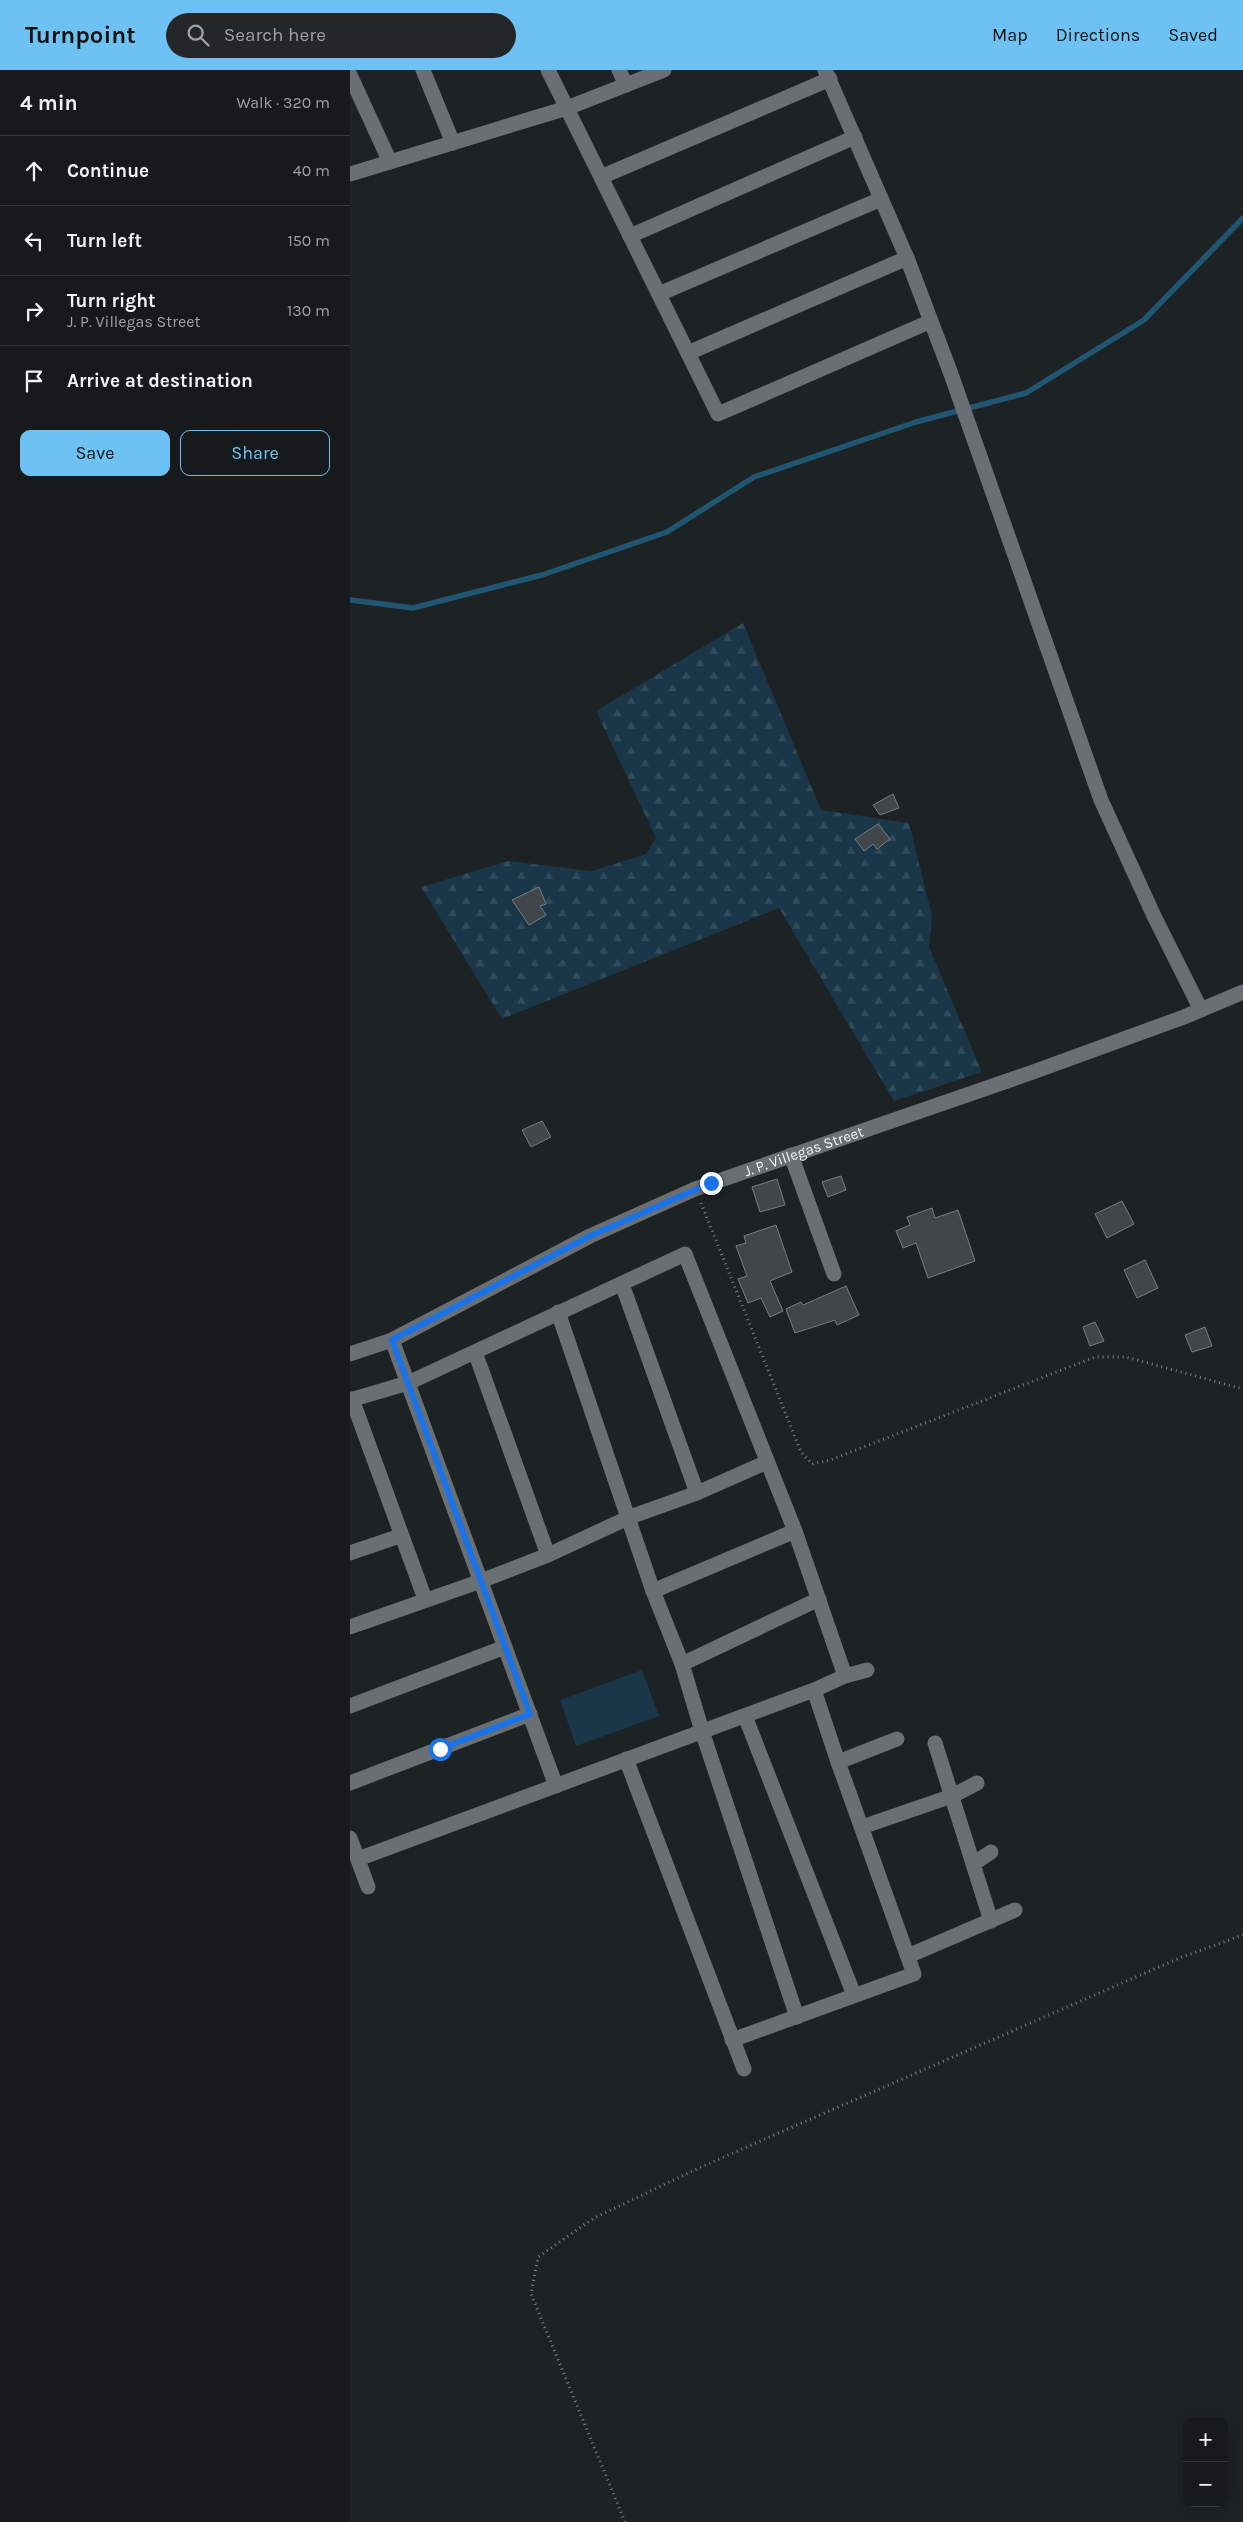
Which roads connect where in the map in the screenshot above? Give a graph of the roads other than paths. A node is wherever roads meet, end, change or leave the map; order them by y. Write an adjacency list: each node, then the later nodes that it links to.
1 (423, 70): 10 (street)
2 (548, 70): 8 (street)
3 (619, 70): 7 (street)
4 (664, 70): 7 (street)
5 (827, 74): 9 (street); 13 (street)
6 (350, 75): 11 (street)
7 (626, 85): 8 (street)
8 (567, 108): 10 (street); 13 (street)
9 (855, 137): 14 (street); 15 (street)
10 (453, 143): 11 (street)
11 (390, 162): 12 (street)
12 (350, 174)
13 (601, 177): 15 (street)
14 (881, 198): 16 (street); 17 (street)
15 (630, 236): 17 (street)
16 (907, 258): 18 (street); 19 (street)
17 (659, 294): 19 (street)
18 (929, 322): 19 (street); 21 (street)
19 (688, 353)
20 (1243, 992): 21 (street, J. P. Villegas Street)
21 (1201, 1010): 22 (street, J. P. Villegas Street)
22 (790, 1155): 23 (street); 26 (street, J. P. Villegas Street)
23 (834, 1274)
24 (622, 1284): 25 (street); 31 (street); 32 (street)
25 (558, 1312): 27 (street); 33 (street)
26 (392, 1340): 28 (street, J. P. Villegas Street); 29 (street)
27 (475, 1352): 29 (street); 37 (street)
28 (350, 1354)
29 (408, 1383): 30 (street); 38 (street)
30 (351, 1400): 35 (street)
31 (767, 1462): 32 (street); 34 (street)
32 (696, 1493): 33 (street)
33 (630, 1517): 37 (street); 39 (street)
34 (795, 1531): 39 (street); 41 (street)
35 (400, 1536): 36 (street); 40 (street)
36 (350, 1553)
37 (548, 1555): 38 (street)
38 (481, 1581): 40 (street); 43 (street)
39 (653, 1590): 44 (street)
40 (425, 1599): 42 (street)
41 (819, 1599): 44 (street); 46 (street)
42 (350, 1627)
43 (505, 1647): 48 (street); 49 (street)
44 (682, 1664): 51 (street)
45 (867, 1670): 46 (street)
46 (845, 1676): 47 (street)
47 (814, 1690): 50 (street); 55 (street)
48 (350, 1706)
49 (530, 1714): 56 (street); 58 (street)
50 (745, 1716): 51 (street); 69 (street)
51 (702, 1731): 54 (street); 70 (street)
52 (897, 1739): 55 (street)
53 (935, 1743): 59 (street)
54 (626, 1759): 58 (street); 71 (street)
55 (838, 1762): 60 (street)
56 (350, 1783)
57 (977, 1783): 59 (street)
58 (556, 1786): 63 (street)
59 (952, 1796): 60 (street); 64 (street)
60 (862, 1827): 68 (street)
61 (350, 1838): 63 (street)
62 (991, 1852): 64 (street)
63 (358, 1859): 65 (street)
64 (973, 1864): 67 (street)
65 (368, 1887)
66 (1014, 1910): 67 (street)
67 (991, 1921): 68 (street)
68 (908, 1956): 69 (street)
69 (854, 1995): 70 (street)
70 (797, 2016): 71 (street)
71 (732, 2040): 72 (street)
72 (744, 2069)

